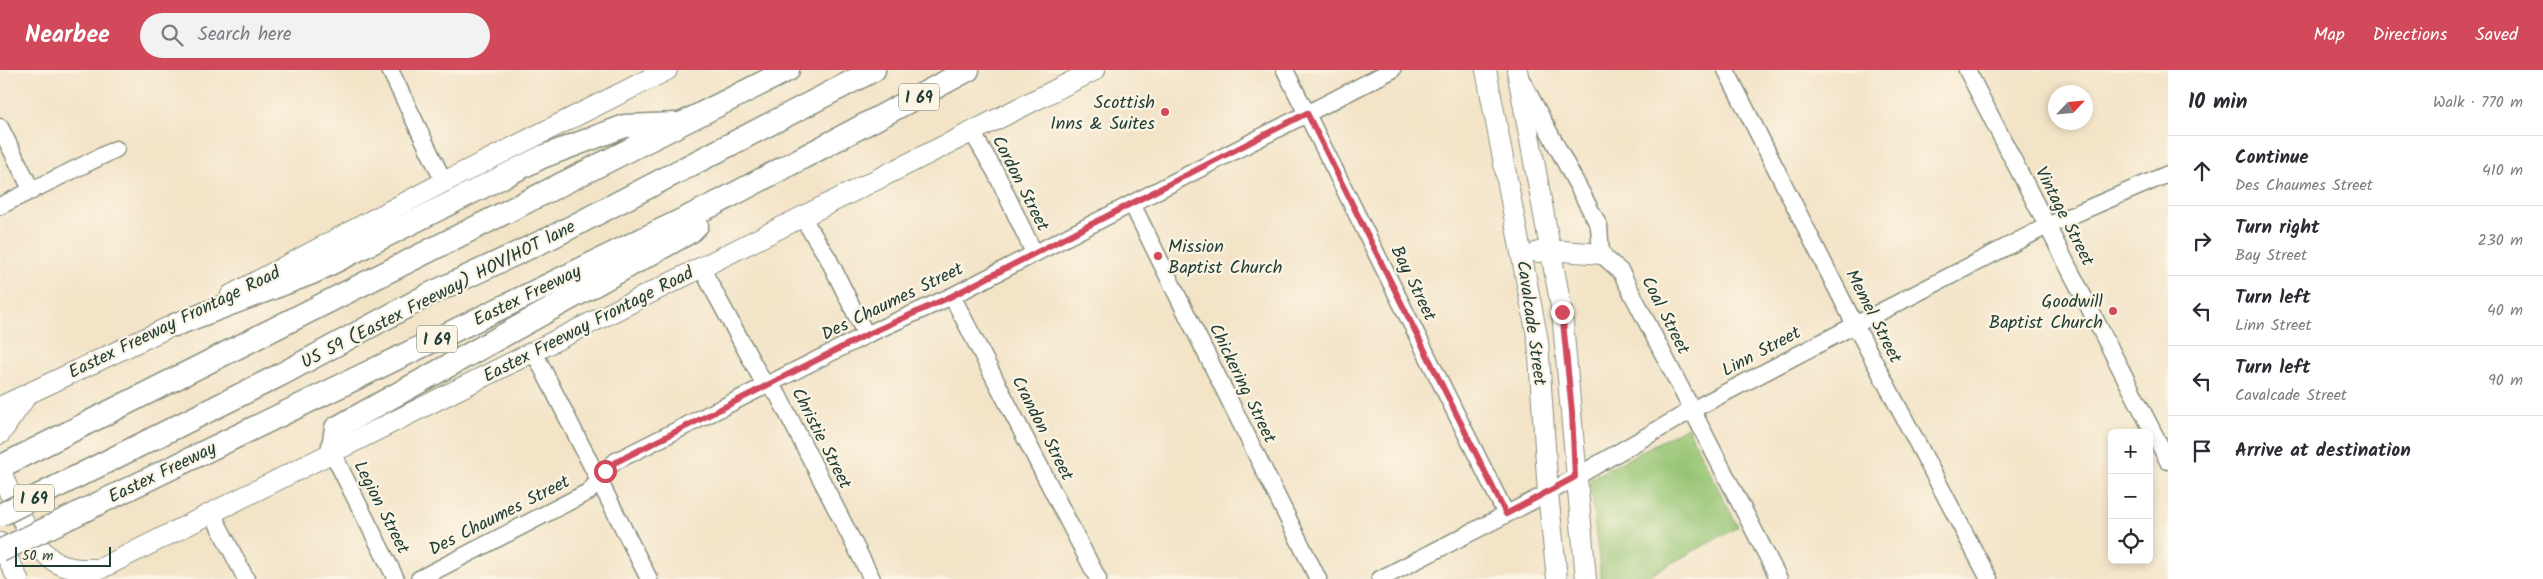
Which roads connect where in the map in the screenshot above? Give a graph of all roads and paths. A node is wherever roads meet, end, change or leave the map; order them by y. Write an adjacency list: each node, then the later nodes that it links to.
1 (390, 70): 19 (street)
2 (667, 70): 19 (main road, Eastex Freeway Frontage Road)
3 (788, 70): 14 (highway, I 69)
4 (874, 70): 44 (highway, US 59 (Eastex Freeway) HOV/HOT lane / I 69)
5 (968, 70): 21 (highway, Eastex Freeway / I 69)
6 (1095, 70): 16 (main road, Eastex Freeway Frontage Road)
7 (1285, 70): 13 (street, Bay Street)
8 (1392, 70): 13 (street, Des Chaumes Street)
9 (1486, 70): 29 (main road, Cavalcade Street)
10 (1726, 70): 32 (street, Memel Street)
11 (1967, 70): 25 (street, Vintage Street)
12 (1518, 72): 26 (main road, Cavalcade Street); 28 (street)
13 (1307, 113): 22 (street, Des Chaumes Street); 50 (street, Bay Street)
14 (685, 123): 33 (highway); 43 (highway, I 69)
15 (0, 126): 20 (street)
16 (972, 132): 24 (main road, Eastex Freeway Frontage Road); 27 (street, Cordon Street)
17 (116, 149): 20 (street)
18 (2168, 174): 25 (street, Linn Street)
19 (444, 182): 33 (main road, Eastex Freeway Frontage Road)
20 (32, 191): 23 (street)
21 (719, 202): 41 (highway); 53 (highway, Eastex Freeway / I 69, bridge)
22 (1132, 204): 27 (street, Des Chaumes Street); 63 (street, Chickering Street)
23 (0, 206)
24 (802, 217): 30 (main road, Eastex Freeway Frontage Road); 34 (street)
25 (2047, 226): 32 (street, Linn Street); 42 (street, Vintage Street)
26 (1550, 250): 28 (main road); 29 (main road); 45 (main road, Cavalcade Street)
27 (1034, 252): 31 (street, Des Chaumes Street)
28 (1600, 254): 39 (street, Coal Street)
29 (1523, 255): 47 (main road, Cavalcade Street)
30 (701, 267): 35 (main road, Eastex Freeway Frontage Road); 36 (street, Christie Street)
31 (952, 296): 34 (street, Des Chaumes Street); 62 (street, Crandon Street)
32 (1855, 325): 39 (street, Linn Street); 68 (street, Memel Street)
33 (175, 326): 37 (main road, Eastex Freeway Frontage Road)
34 (866, 335): 36 (street, Des Chaumes Street)
35 (534, 352): 41 (main road, Eastex Freeway Frontage Road); 46 (street)
36 (768, 384): 46 (street, Des Chaumes Street); 61 (street, Christie Street)
37 (28, 394): 38 (main road, Eastex Freeway Frontage Road); 40 (main road)
38 (0, 407)
39 (1692, 410): 45 (street, Linn Street); 67 (street, Coal Street)
40 (0, 434)
41 (332, 452): 49 (main road, Eastex Freeway Frontage Road); 58 (street, Legion Street)
42 (2168, 461)
43 (0, 467): 54 (main road)
44 (66, 475): 48 (highway, I 69); 51 (highway, US 59 (Eastex Freeway) HOV/HOT lane / I 69, bridge)
45 (1575, 477): 47 (street, Linn Street); 66 (main road, Cavalcade Street)
46 (599, 481): 59 (street, Des Chaumes Street); 60 (street)
47 (1548, 493): 50 (street, Linn Street); 65 (main road, Cavalcade Street)
48 (0, 501)
49 (212, 512): 54 (main road, Eastex Freeway Frontage Road); 57 (street)
50 (1506, 514): 64 (street, Linn Street)
51 (0, 515)
52 (0, 542): 55 (main road)
53 (0, 551)
54 (95, 574): 56 (main road, Eastex Freeway Frontage Road)
55 (18, 579)
56 (80, 579)
57 (246, 579)
58 (396, 579)
59 (419, 579)
60 (649, 579)
61 (872, 579)
62 (1098, 579)
63 (1318, 579)
64 (1380, 579)
65 (1557, 579)
66 (1586, 579)
67 (1780, 579)
68 (1989, 579)

